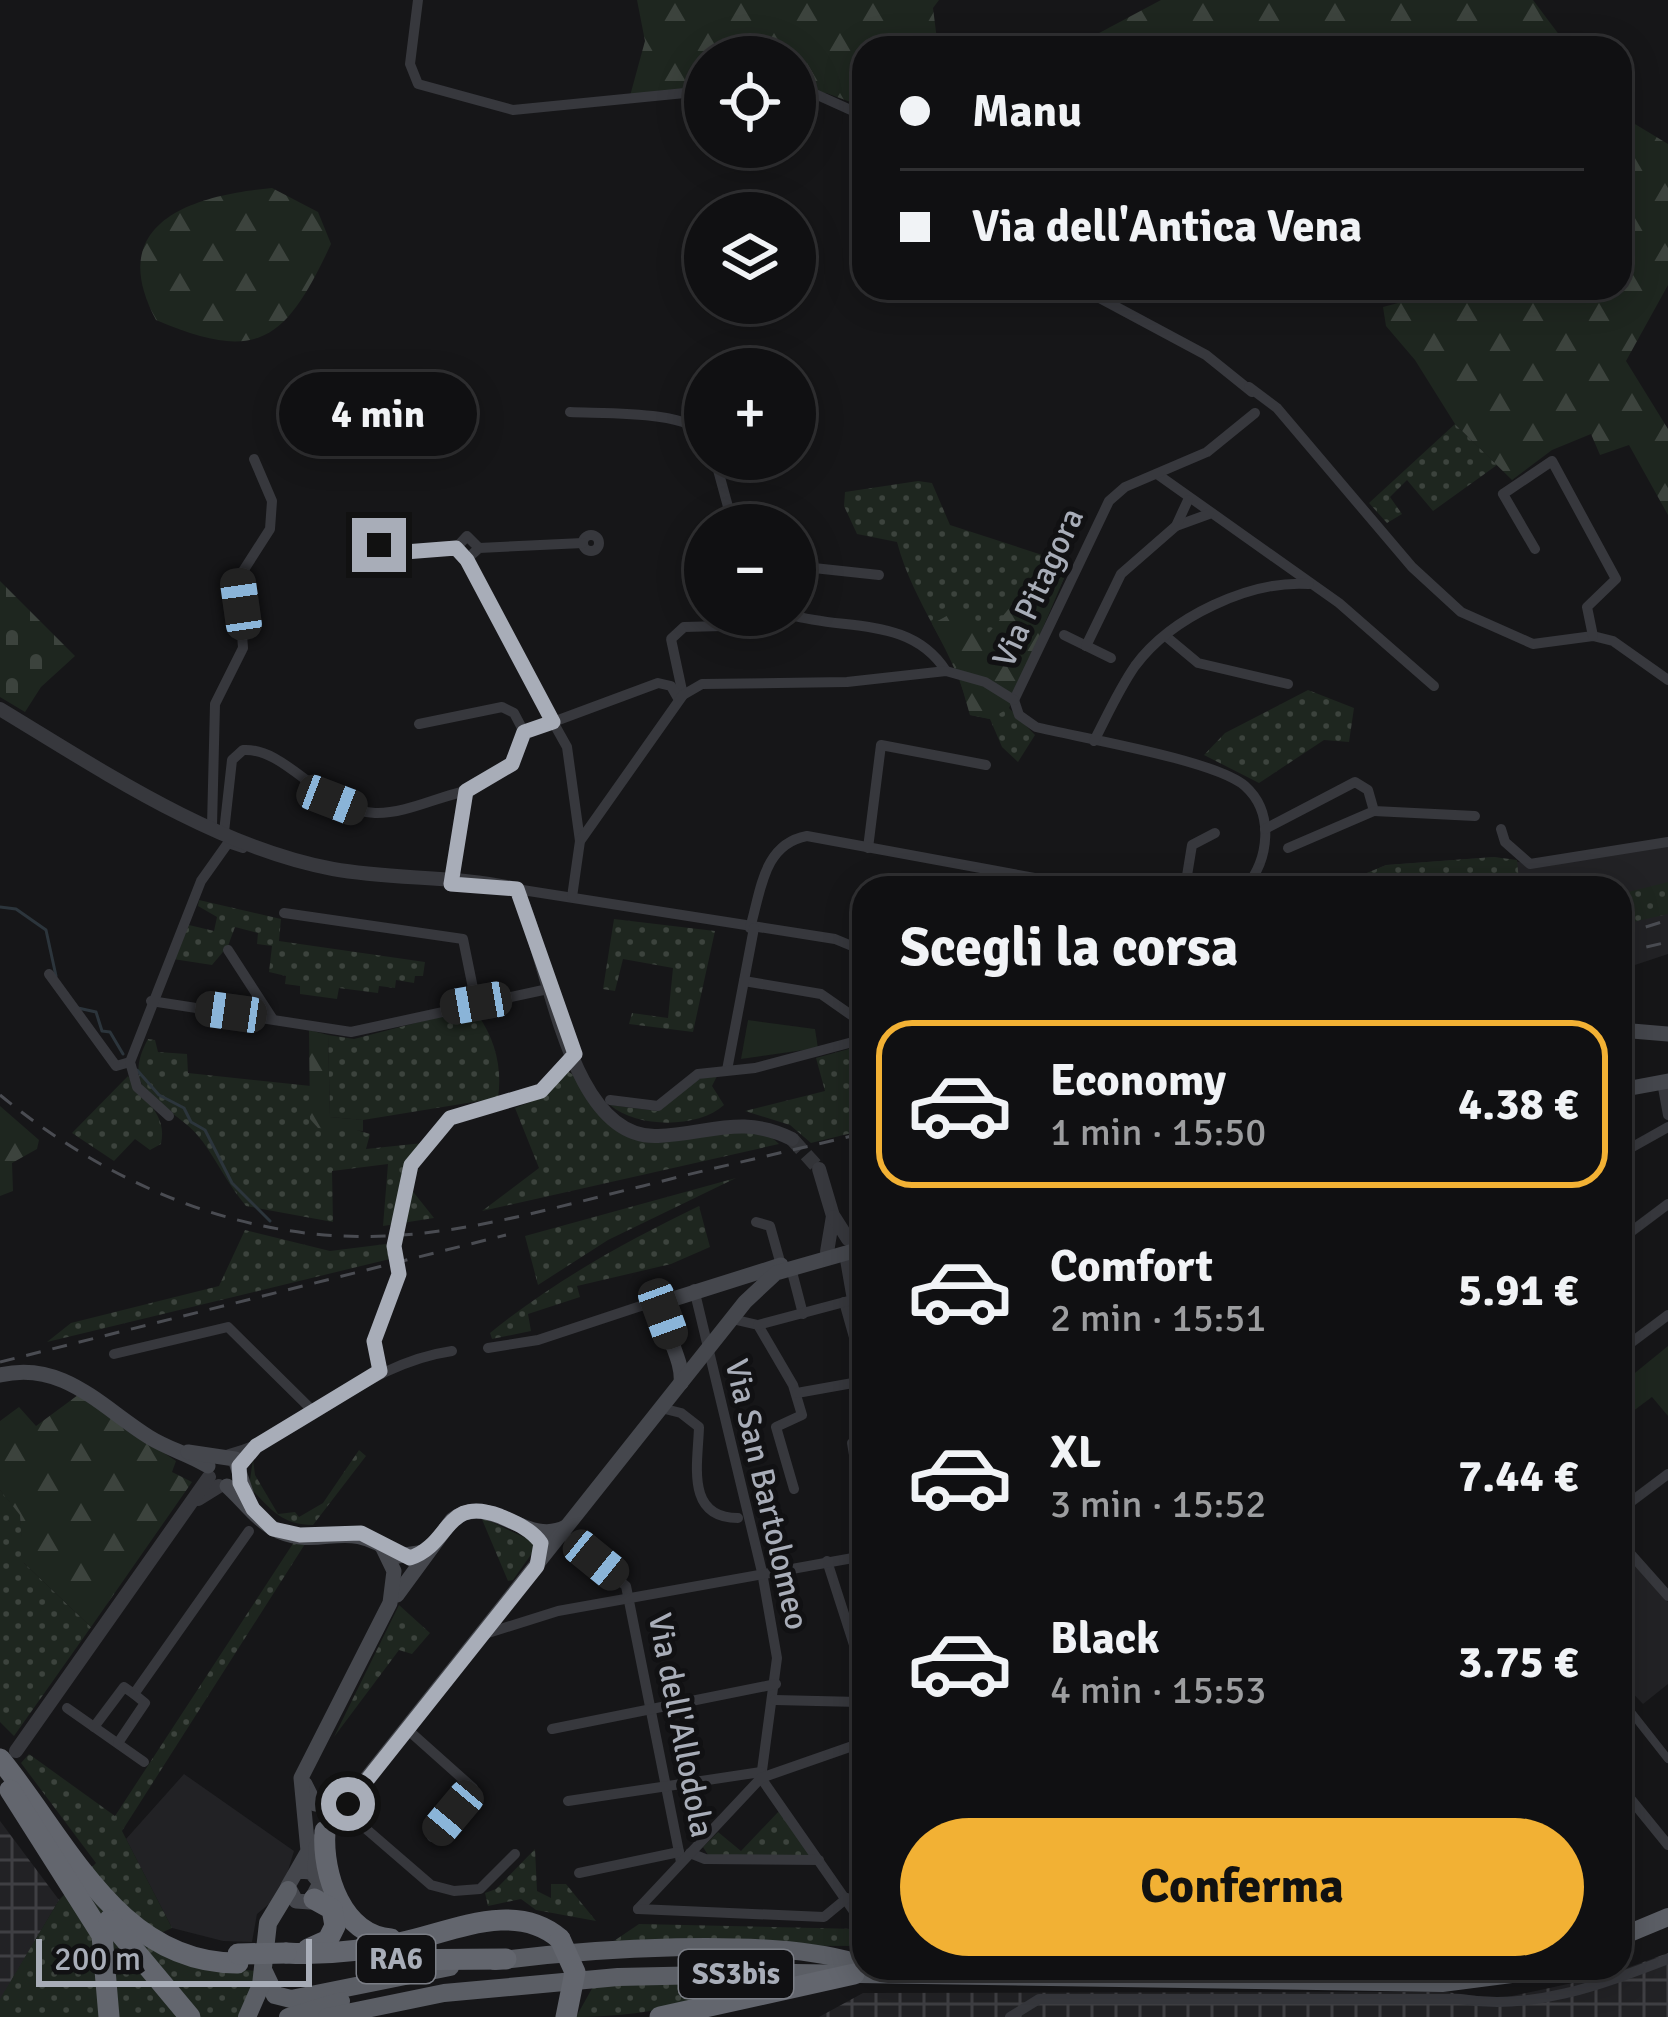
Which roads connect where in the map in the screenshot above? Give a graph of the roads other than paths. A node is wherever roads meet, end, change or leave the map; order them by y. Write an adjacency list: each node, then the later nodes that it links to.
1 (418, 0): 2 (street)
2 (684, 94)
3 (816, 95): 4 (street)
4 (852, 111)
5 (1103, 300): 6 (street)
6 (1249, 387): 7 (street); 9 (street)
7 (1277, 408): 9 (street); 30 (street)
8 (569, 412): 10 (street)
9 (1255, 413): 12 (street, Via Pitagora)
10 (684, 421)
11 (254, 459): 49 (street)
12 (1156, 474): 13 (street); 39 (street, Via Pitagora)
13 (1188, 500): 14 (street); 15 (street)
14 (1209, 514): 15 (street); 22 (street)
15 (1176, 526): 32 (street)
16 (583, 543): 18 (street)
17 (456, 548): 18 (street); 20 (street); 21 (street)
18 (479, 548): 21 (street)
19 (1535, 549): 30 (street)
20 (392, 553)
21 (467, 560): 41 (street)
22 (1284, 566): 25 (street); 26 (street)
23 (816, 568): 24 (street)
24 (879, 574)
25 (1312, 584): 26 (street); 37 (street)
26 (1261, 585): 31 (street)
27 (816, 619): 34 (street)
28 (684, 627): 38 (street)
29 (1064, 635): 32 (street)
30 (1593, 636): 35 (street)
31 (1168, 638): 36 (street); 44 (street)
32 (1086, 646): 33 (street)
33 (1111, 658)
34 (946, 671): 38 (street, Via Pitagora); 39 (street, Via Pitagora)
35 (1668, 680)
36 (1288, 684)
37 (1434, 686)
38 (681, 698): 41 (street); 53 (street)
39 (1014, 700): 44 (street)
40 (0, 709): 49 (street)
41 (553, 722): 43 (street); 53 (street)
42 (419, 724): 43 (street)
43 (524, 732): 46 (street)
44 (1094, 741): 50 (street)
45 (986, 765): 56 (street)
46 (466, 791): 49 (street); 61 (street)
47 (1374, 812): 48 (street); 50 (street); 57 (street)
48 (1475, 816)
49 (218, 829): 55 (street)
50 (1264, 829): 60 (street)
51 (1502, 829): 54 (street)
52 (1215, 833): 59 (street)
53 (580, 841): 64 (street)
54 (1668, 842)
55 (263, 848): 61 (street); 73 (street)
56 (868, 848): 58 (street); 67 (street)
57 (1288, 848)
58 (1023, 876)
59 (1187, 876)
60 (1252, 876)
61 (451, 884): 62 (street)
62 (517, 889): 63 (street); 66 (street)
63 (551, 894): 64 (street); 66 (street)
64 (572, 897): 67 (street)
65 (284, 913): 74 (street)
66 (526, 920): 72 (street)
67 (752, 928): 68 (street); 71 (street)
68 (852, 943)
69 (228, 950): 76 (street)
70 (49, 974): 81 (street)
71 (744, 980): 75 (street); 82 (street)
72 (548, 989): 74 (street); 80 (street)
73 (151, 1000): 76 (street); 81 (street)
74 (476, 1003): 76 (street)
75 (852, 1016)
76 (272, 1018)
77 (1632, 1031): 78 (main road)
78 (1668, 1034)
79 (852, 1043): 82 (street)
80 (575, 1054): 89 (street); 114 (street)
81 (130, 1062): 87 (street)
82 (727, 1070): 85 (street)
83 (1665, 1082): 84 (main road); 86 (street)
84 (1632, 1088)
85 (610, 1100)
86 (1668, 1115)
87 (169, 1116)
88 (1668, 1127): 90 (street)
89 (792, 1138)
90 (1632, 1147)
91 (819, 1169): 93 (street)
92 (1668, 1204): 95 (street)
93 (833, 1216): 96 (street); 96 (street)
94 (756, 1222): 97 (street)
95 (1632, 1231)
96 (851, 1248): 97 (main road); 100 (street)
97 (786, 1266): 98 (main road); 101 (main road); 103 (street)
98 (732, 1278): 99 (main road); 101 (main road)
99 (694, 1289): 102 (main road); 111 (street, Via San Bartolomeo)
100 (848, 1301): 103 (street); 106 (street)
101 (745, 1302): 105 (main road)
102 (656, 1309): 109 (main road); 110 (street)
103 (803, 1314): 107 (street)
104 (1666, 1315): 108 (street)
105 (732, 1318): 107 (street); 111 (main road)
106 (852, 1324)
107 (758, 1325): 118 (street)
108 (1632, 1342)
109 (674, 1346): 111 (main road); 116 (main road)
110 (488, 1348)
111 (708, 1348): 116 (main road); 135 (street, Via San Bartolomeo)
112 (452, 1351): 114 (street)
113 (113, 1354): 120 (street)
114 (380, 1371): 120 (street)
115 (0, 1375): 121 (main road)
116 (681, 1383): 119 (main road)
117 (852, 1383): 118 (street)
118 (796, 1393): 123 (street)
119 (662, 1408): 125 (street); 127 (main road)
120 (314, 1412): 121 (street)
121 (223, 1471): 129 (main road); 155 (street)
122 (1668, 1474): 124 (street)
123 (794, 1489)
124 (1632, 1501)
125 (738, 1518)
126 (528, 1529): 127 (main road); 130 (main road); 134 (main road)
127 (566, 1529): 134 (main road); 138 (street)
128 (249, 1531): 144 (street)
129 (381, 1544): 130 (main road); 139 (main road)
130 (428, 1551): 139 (main road)
131 (1632, 1556): 137 (street)
132 (852, 1558): 133 (street)
133 (827, 1562): 135 (street); 141 (street)
134 (537, 1566): 136 (main road)
135 (762, 1571): 138 (street); 143 (street, Via San Bartolomeo)
136 (518, 1588): 140 (street); 142 (main road)
137 (1668, 1596)
138 (629, 1598): 140 (street); 148 (street, Via dell'Allodola)
139 (390, 1603): 158 (main road)
140 (558, 1611): 142 (street)
141 (852, 1639)
142 (467, 1651): 152 (main road)
143 (776, 1684): 145 (street, Via San Bartolomeo); 148 (street)
144 (134, 1694): 150 (street); 153 (street)
145 (775, 1700): 146 (street); 159 (street, Via San Bartolomeo)
146 (852, 1702)
147 (67, 1708): 150 (street)
148 (653, 1712): 151 (street); 160 (street, Via dell'Allodola)
149 (1632, 1713): 156 (street)
150 (94, 1727): 153 (street)
151 (552, 1729)
152 (408, 1730): 164 (main road); 166 (street)
153 (118, 1743): 157 (street)
154 (852, 1746): 159 (street)
155 (8, 1755): 161 (highway)
156 (1668, 1759)
157 (144, 1762)
158 (304, 1770): 164 (main road); 171 (main road)
159 (761, 1775): 160 (street); 169 (street); 170 (street)
160 (665, 1785): 162 (street); 169 (street, Via dell'Allodola)
161 (13, 1787): 175 (highway)
162 (568, 1801)
163 (1632, 1801): 167 (street)
164 (346, 1807): 165 (main road); 168 (street)
165 (325, 1831): 171 (main road); 180 (highway)
166 (432, 1837)
167 (1668, 1845)
168 (515, 1854)
169 (683, 1856): 170 (street); 172 (street); 174 (street)
170 (819, 1860): 174 (street)
171 (307, 1873): 173 (main road); 173 (main road)
172 (579, 1873)
173 (299, 1897): 182 (highway); 189 (highway)
174 (847, 1898): 176 (street)
175 (100, 1906): 182 (highway, RA6, bridge); 194 (highway); 195 (highway)
176 (852, 1906)
177 (1668, 1917): 179 (highway)
178 (1668, 1930): 181 (highway)
179 (1632, 1932)
180 (428, 1935): 182 (highway, RA6); 199 (highway, bridge)
181 (1632, 1944)
182 (286, 1958): 183 (highway, RA6)
183 (506, 1959): 185 (highway); 189 (highway)
184 (1668, 1959): 190 (street)
185 (852, 1964)
186 (852, 1966): 197 (highway, SS3bis)
187 (852, 1966): 198 (highway, SS3bis)
188 (852, 1967): 200 (highway)
189 (264, 1972): 196 (highway)
190 (1632, 1973)
191 (1339, 1980): 192 (highway, SS3bis)
192 (1465, 1980)
193 (1614, 1980): 201 (street)
194 (109, 2017)
195 (190, 2017)
196 (247, 2017)
197 (288, 2017)
198 (327, 2017)
199 (566, 2017)
200 (660, 2017)
201 (1010, 2017)

